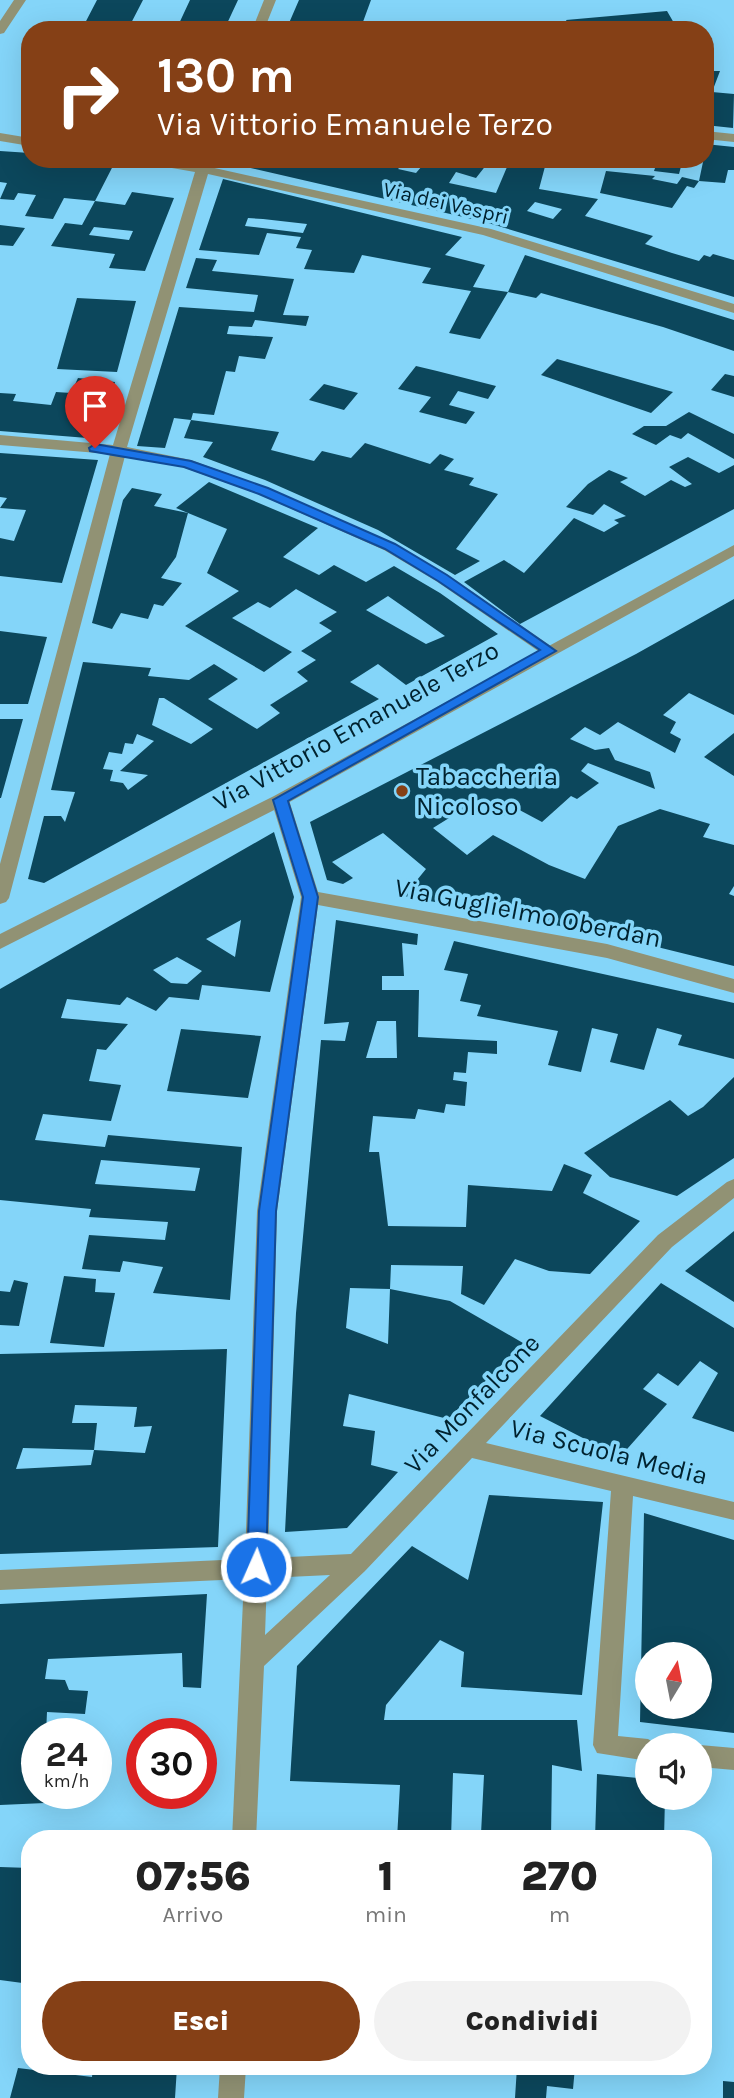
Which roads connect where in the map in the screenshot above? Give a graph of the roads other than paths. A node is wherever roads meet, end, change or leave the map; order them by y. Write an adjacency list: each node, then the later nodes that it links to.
1 (20, 0): 4 (street)
2 (270, 0): 3 (street)
3 (262, 21)
4 (0, 30)
5 (714, 136): 7 (street)
6 (0, 137): 8 (street)
7 (734, 138)
8 (21, 140)
9 (203, 168): 13 (street)
10 (221, 168): 11 (street, Via dei Vespri)
11 (734, 309)
12 (0, 440): 13 (street)
13 (118, 450): 15 (street); 18 (street)
14 (734, 550): 15 (street, Via Vittorio Emanuele Terzo)
15 (550, 651): 16 (street, Via Vittorio Emanuele Terzo)
16 (280, 800): 17 (street); 19 (street, Via Vittorio Emanuele Terzo)
17 (310, 897): 20 (street, Via Guglielmo Oberdan); 26 (street)
18 (0, 898)
19 (0, 942)
20 (734, 986)
21 (734, 1187): 22 (street, Via Monfalcone)
22 (470, 1448): 23 (street, Via Scuola Media); 25 (street, Via Monfalcone)
23 (624, 1485): 24 (street, Via Scuola Media); 29 (street)
24 (734, 1511)
25 (357, 1564): 26 (street); 28 (street, Via Monfalcone)
26 (256, 1567): 27 (street); 28 (street)
27 (0, 1580)
28 (253, 1661): 32 (street)
29 (635, 1748)
30 (712, 1757): 31 (street)
31 (734, 1759)
32 (244, 1830)
33 (232, 2075): 34 (street)
34 (231, 2098)

